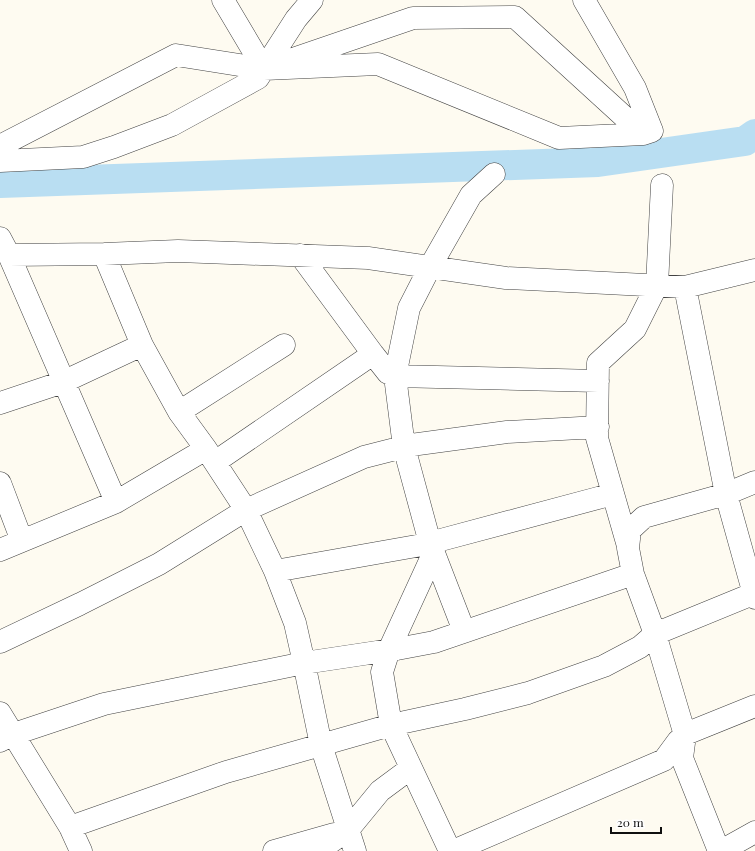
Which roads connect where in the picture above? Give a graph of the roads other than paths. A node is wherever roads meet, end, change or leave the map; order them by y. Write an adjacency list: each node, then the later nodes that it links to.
1 (223, 0): 5 (street)
2 (312, 0): 4 (street)
3 (584, 0): 6 (street)
4 (293, 9): 5 (street)
5 (264, 69): 6 (street); 6 (street); 7 (street); 8 (street)
6 (643, 134)
7 (0, 146)
8 (0, 161)
9 (494, 174): 14 (street)
10 (662, 185): 16 (street)
11 (4, 247): 12 (street); 23 (street)
12 (104, 254): 13 (street); 18 (street)
13 (300, 255): 14 (street); 20 (street)
14 (430, 267): 16 (street); 21 (street)
15 (755, 270): 17 (street)
16 (657, 285): 17 (street); 22 (street)
17 (684, 287): 32 (street)
18 (142, 345): 23 (street); 25 (street)
19 (284, 345): 25 (street)
20 (373, 354): 21 (street); 28 (street)
21 (395, 376): 22 (street); 27 (street)
22 (598, 381): 26 (street)
23 (63, 382): 24 (street); 33 (street)
24 (0, 403)
25 (179, 412): 28 (street)
26 (598, 427): 27 (street); 31 (street)
27 (404, 447): 34 (street); 36 (street)
28 (211, 455): 33 (street); 34 (street)
29 (755, 482): 32 (street)
30 (0, 483): 35 (street)
31 (613, 494): 36 (street); 37 (street)
32 (726, 494): 37 (street); 41 (street)
33 (116, 502): 35 (street)
34 (246, 510): 39 (street); 44 (street)
35 (22, 541): 38 (street)
36 (432, 547): 39 (street); 42 (street); 45 (street)
37 (628, 548): 40 (street)
38 (0, 550)
39 (275, 571): 46 (street)
40 (632, 574): 42 (street); 43 (street)
41 (754, 595): 43 (street)
42 (464, 631): 45 (street)
43 (655, 634): 49 (street); 50 (street)
44 (0, 642)
45 (388, 650): 46 (street); 49 (street)
46 (304, 663): 51 (street); 52 (street)
47 (755, 706): 50 (street)
48 (0, 713): 51 (street)
49 (391, 725): 52 (street); 53 (street)
50 (685, 735): 62 (street); 63 (street)
51 (7, 737): 54 (street)
52 (321, 745): 54 (street); 55 (street)
53 (411, 768): 55 (street); 61 (street)
54 (70, 827): 57 (street)
55 (348, 830): 58 (street); 59 (street); 60 (street)
56 (755, 832): 63 (street)
57 (81, 851)
58 (274, 851)
59 (318, 851)
60 (355, 851)
61 (450, 851)
62 (453, 851)
63 (720, 851)

